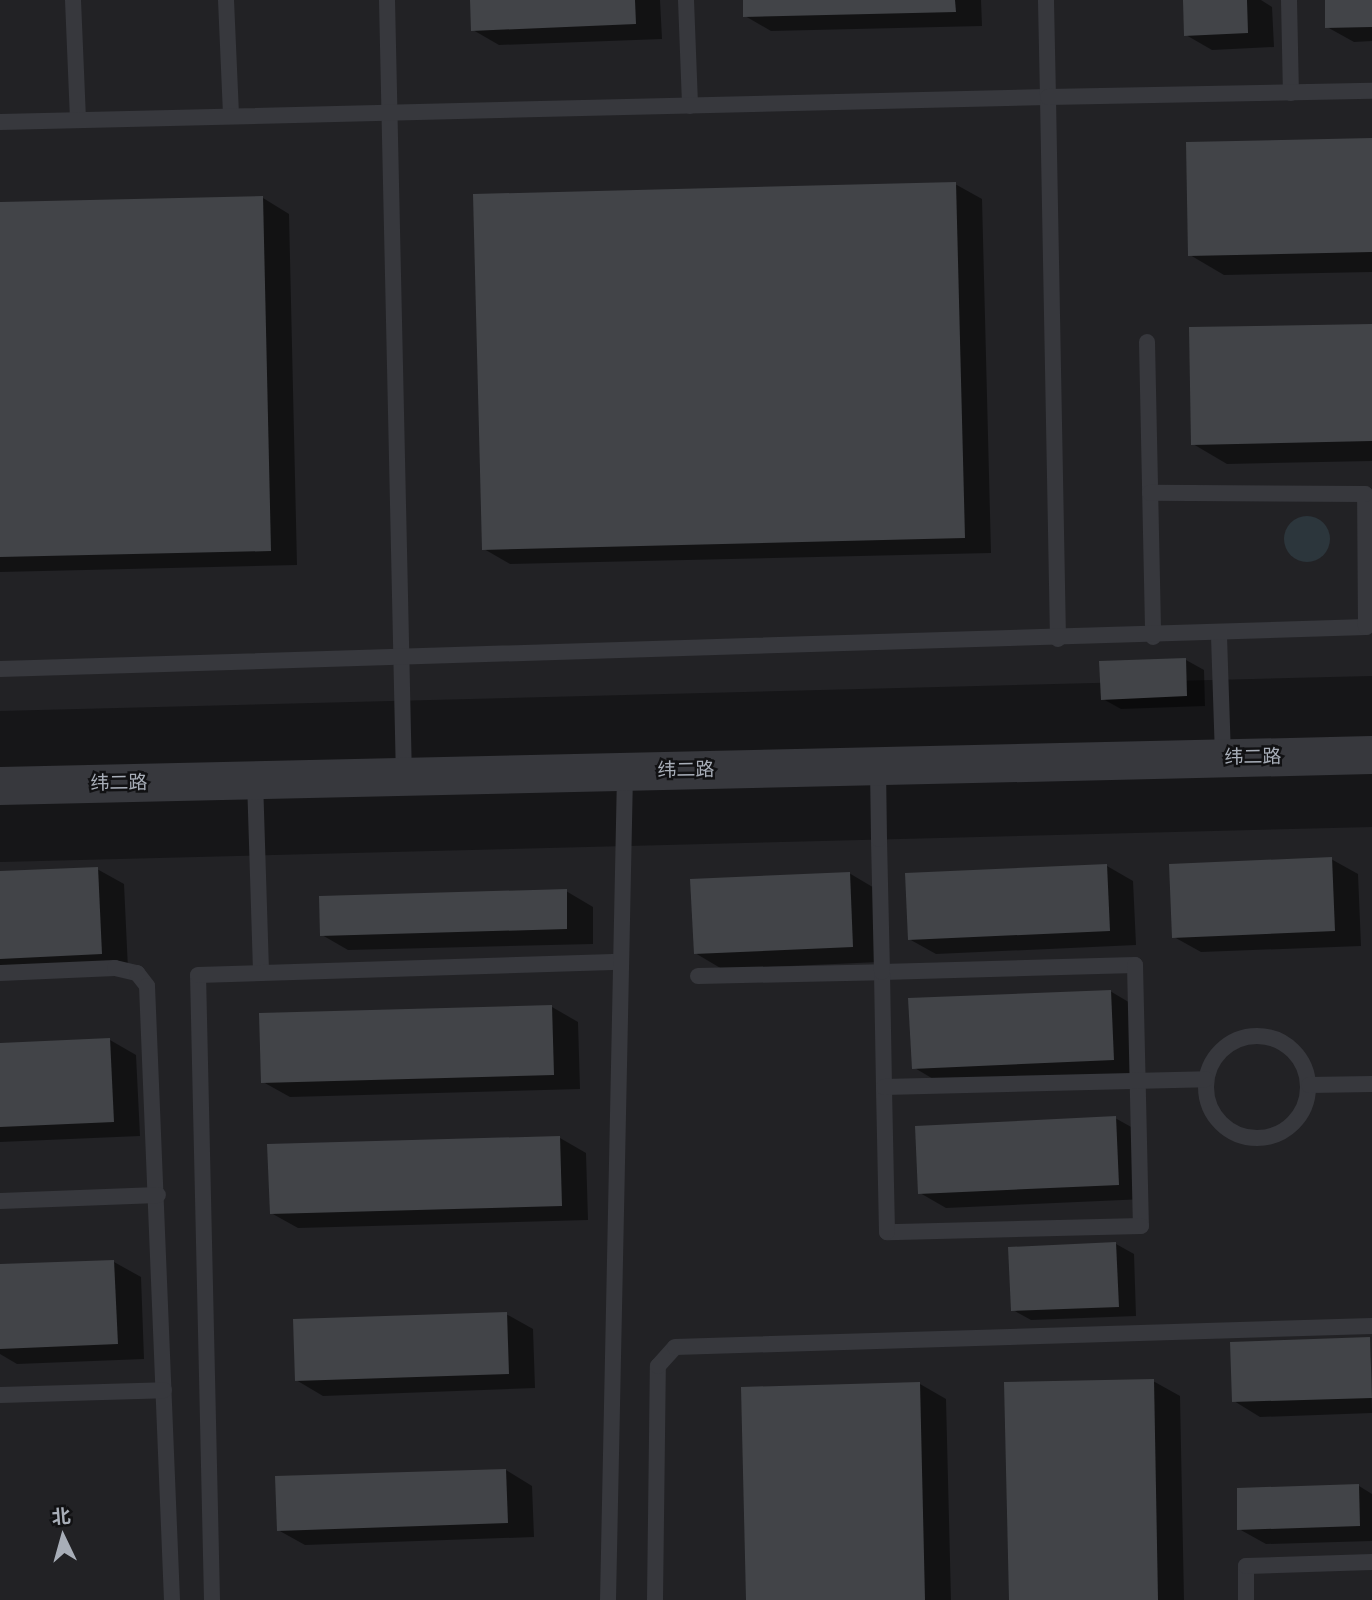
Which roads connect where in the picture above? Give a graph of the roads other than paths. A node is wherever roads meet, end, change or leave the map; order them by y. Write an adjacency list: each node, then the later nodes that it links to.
1 (73, 0): 13 (lane)
2 (226, 0): 12 (lane)
3 (387, 0): 11 (lane)
4 (686, 0): 10 (lane)
5 (1046, 0): 9 (lane)
6 (1289, 0): 8 (lane)
7 (1372, 91): 8 (lane)
8 (1292, 93): 9 (lane)
9 (1048, 97): 10 (lane); 19 (lane)
10 (690, 106): 11 (lane)
11 (389, 113): 12 (lane); 20 (lane)
12 (231, 116): 13 (lane)
13 (78, 120): 14 (lane)
14 (0, 122)
15 (1147, 342): 16 (lane)
16 (1150, 493): 17 (lane); 18 (lane)
17 (1219, 636): 18 (lane); 23 (lane)
18 (1153, 637): 19 (lane)
19 (1058, 639): 20 (lane)
20 (401, 657): 21 (lane); 26 (lane)
21 (0, 669)
22 (1372, 755): 23 (street, 纬二路)
23 (1223, 758): 24 (street, 纬二路)
24 (878, 766): 25 (street, 纬二路); 31 (lane)
25 (625, 772): 26 (street, 纬二路); 29 (lane)
26 (404, 777): 27 (street, 纬二路)
27 (255, 780): 28 (street, 纬二路); 32 (lane)
28 (0, 786)
29 (621, 962): 32 (lane); 47 (lane)
30 (0, 972): 39 (lane)
31 (882, 972): 33 (lane); 35 (lane); 38 (lane)
32 (261, 973): 46 (lane)
33 (698, 976)
34 (1206, 1079): 35 (lane); 37 (lane); 37 (lane)
35 (1138, 1081): 38 (lane); 38 (lane)
36 (1372, 1084): 37 (lane)
37 (1309, 1085)
38 (884, 1087)
39 (158, 1195): 40 (lane); 42 (lane)
40 (0, 1201)
41 (1372, 1326): 48 (lane)
42 (164, 1390): 43 (lane); 45 (lane)
43 (0, 1395)
44 (1372, 1562): 49 (lane)
45 (172, 1600)
46 (212, 1600)
47 (608, 1600)
48 (655, 1600)
49 (1246, 1600)

